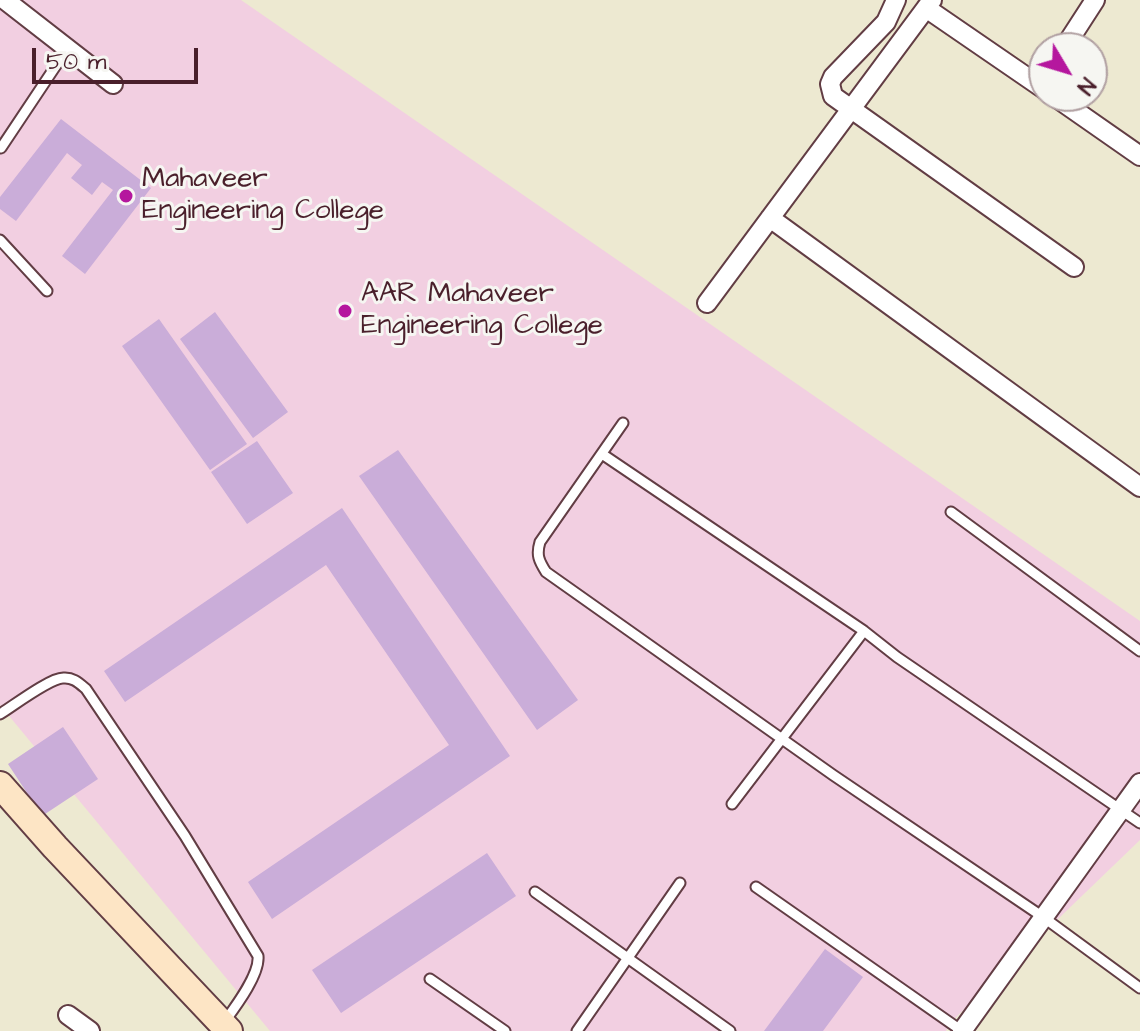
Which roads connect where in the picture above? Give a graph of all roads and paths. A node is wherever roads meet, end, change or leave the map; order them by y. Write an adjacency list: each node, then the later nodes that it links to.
1 (5, 0): 6 (street)
2 (896, 0): 9 (street)
3 (1095, 0): 5 (street)
4 (929, 4): 7 (street); 9 (street)
5 (1074, 32)
6 (67, 49): 8 (street); 11 (lane)
7 (1028, 76)
8 (113, 84)
9 (851, 109): 13 (street); 15 (street)
10 (1079, 112): 12 (street)
11 (1, 148)
12 (1140, 156)
13 (770, 218): 17 (street); 20 (street)
14 (0, 240): 16 (lane)
15 (1074, 267)
16 (47, 291)
17 (707, 303)
18 (623, 423): 19 (lane)
19 (602, 454): 22 (lane); 25 (lane)
20 (1140, 487)
21 (951, 512): 23 (lane)
22 (864, 631): 25 (lane); 29 (lane)
23 (1140, 651)
24 (0, 714): 39 (lane)
25 (782, 738): 28 (lane); 34 (lane)
26 (1140, 783): 29 (street)
27 (0, 785): 39 (street)
28 (732, 804)
29 (1121, 810): 30 (lane); 34 (street)
30 (1140, 823)
31 (680, 883): 35 (lane)
32 (756, 887): 44 (lane)
33 (535, 892): 35 (lane)
34 (1043, 917): 37 (lane); 44 (street)
35 (629, 959): 42 (lane); 43 (lane)
36 (430, 979): 41 (lane)
37 (1140, 988)
38 (68, 1015): 40 (street)
39 (225, 1028)
40 (90, 1031)
41 (505, 1031)
42 (577, 1031)
43 (730, 1031)
44 (962, 1031)

